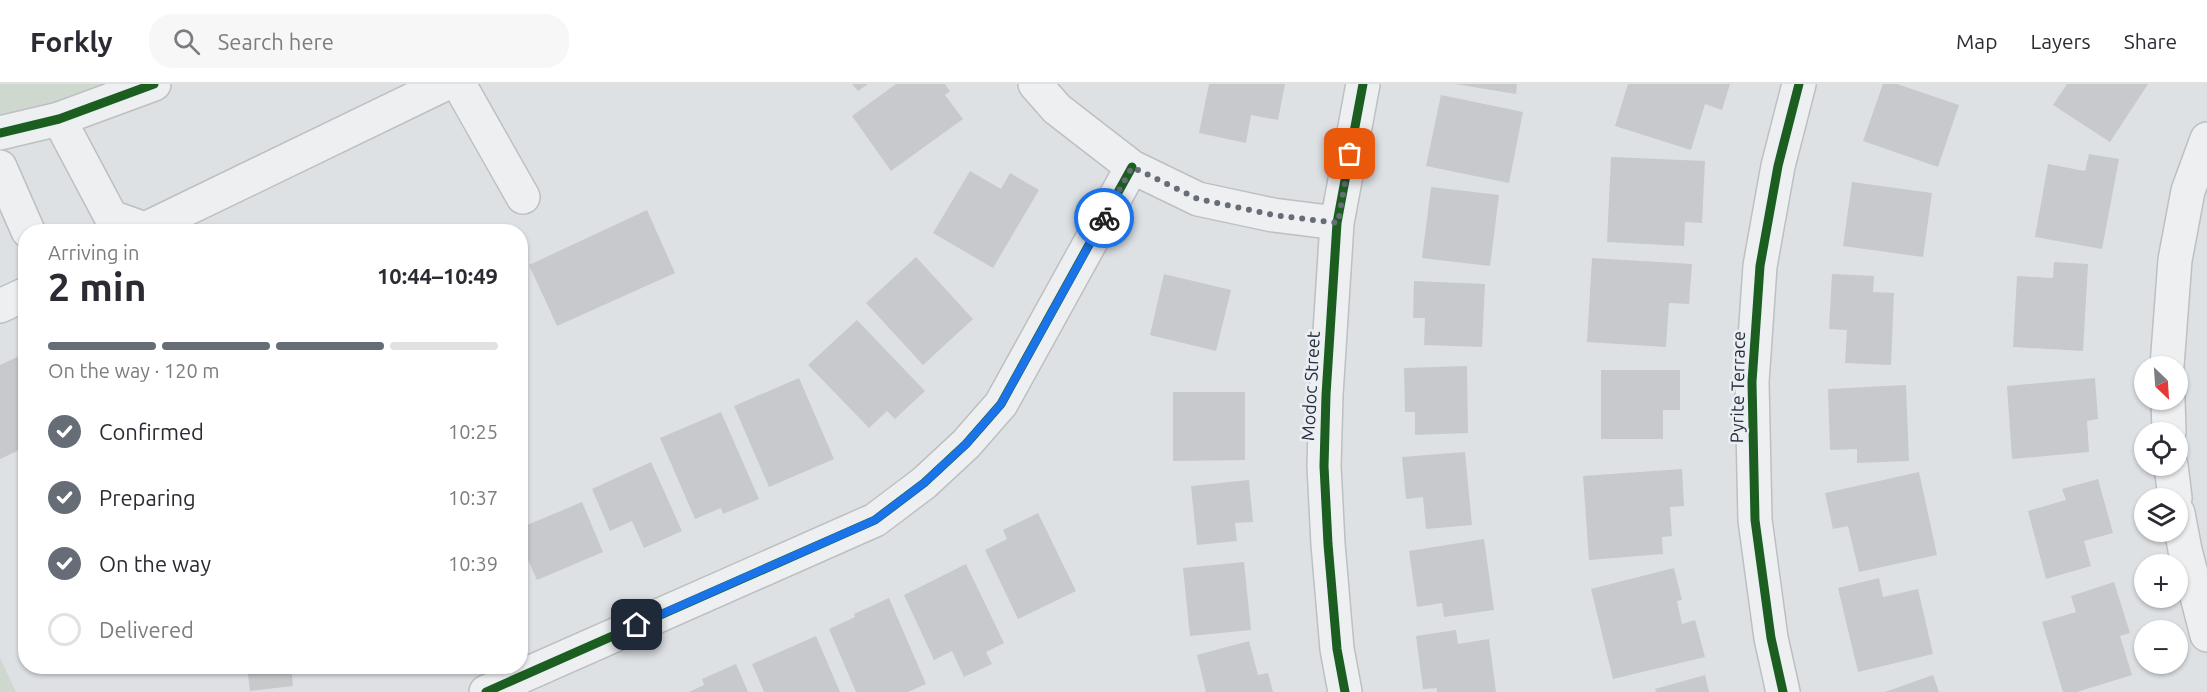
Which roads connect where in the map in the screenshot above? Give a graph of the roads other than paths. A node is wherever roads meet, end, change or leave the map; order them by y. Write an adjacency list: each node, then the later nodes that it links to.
1 (154, 84): 7 (street)
2 (445, 84): 16 (street)
3 (459, 84): 12 (street)
4 (1035, 84): 10 (street)
5 (1363, 84): 13 (street, Modoc Street)
6 (1799, 84): 26 (street, Pyrite Terrace)
7 (59, 119): 8 (street); 15 (street)
8 (0, 133)
9 (2207, 139): 19 (street)
10 (1132, 167): 13 (street); 22 (street)
11 (0, 168): 14 (street)
12 (523, 197)
13 (1338, 223): 25 (street, Modoc Street)
14 (24, 224)
15 (131, 224)
16 (155, 224)
17 (18, 298): 18 (street)
18 (0, 306)
19 (2168, 356)
20 (2183, 542): 21 (street)
21 (2207, 634)
22 (528, 673)
23 (527, 674): 24 (street)
24 (486, 692)
25 (1345, 692)
26 (1783, 692)

